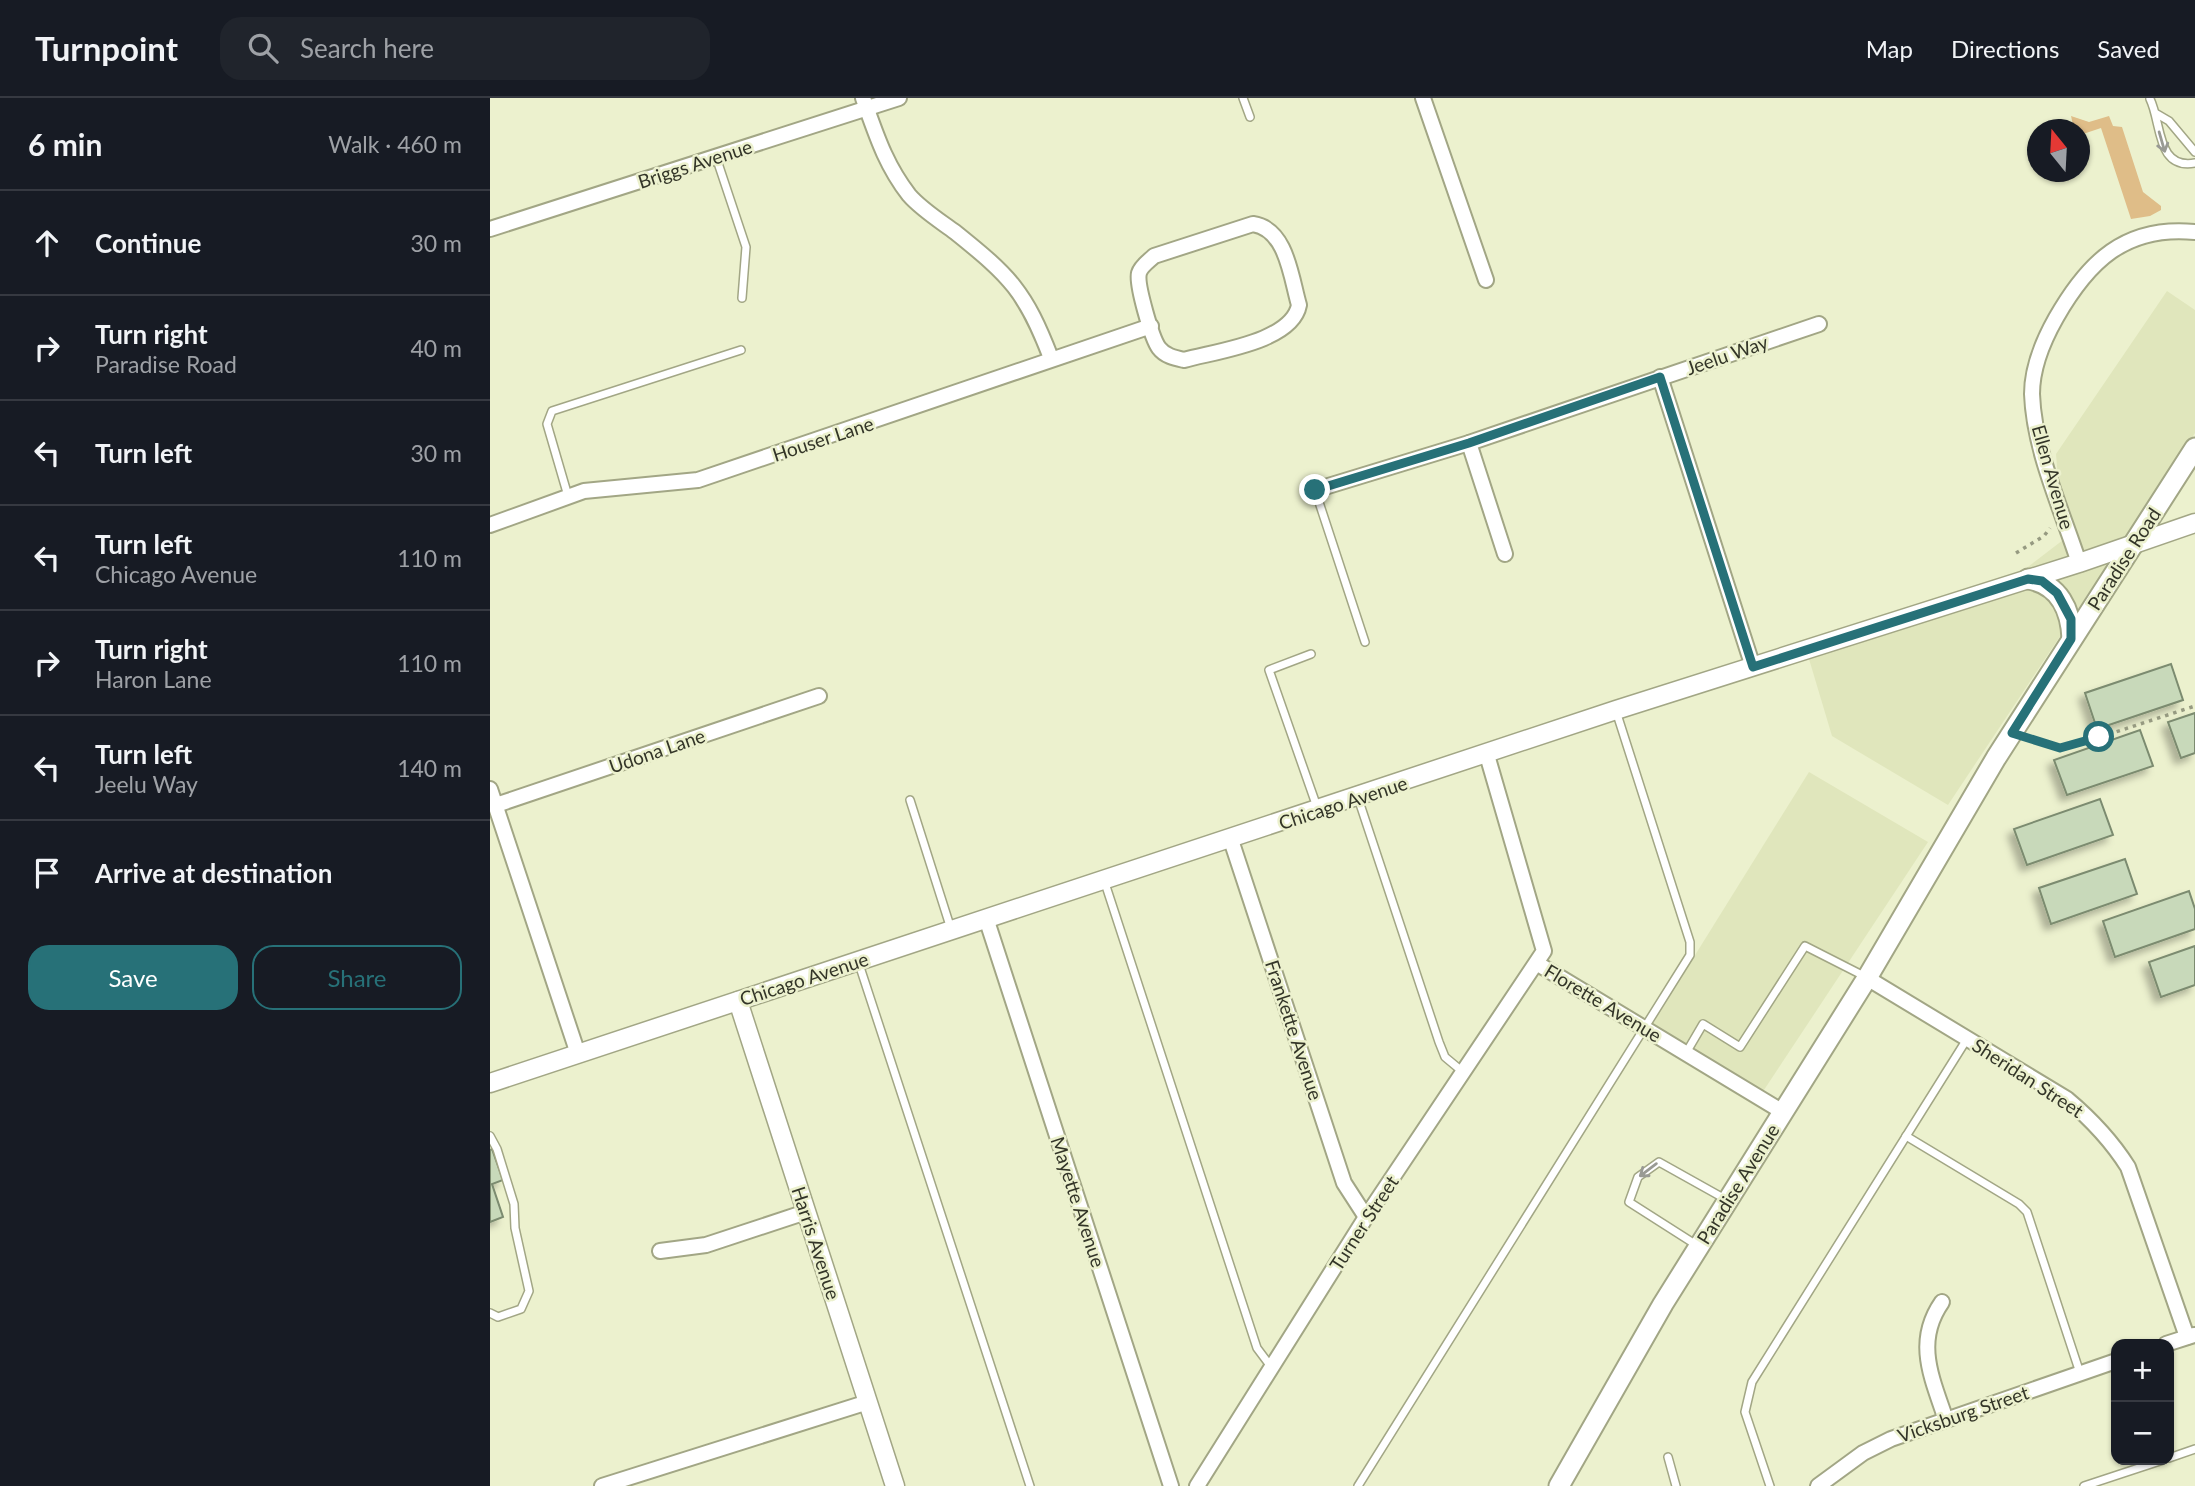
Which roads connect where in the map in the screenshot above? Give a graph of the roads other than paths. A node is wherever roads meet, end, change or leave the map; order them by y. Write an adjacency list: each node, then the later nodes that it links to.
1 (899, 98): 5 (street, Briggs Avenue)
2 (1243, 98): 7 (lane)
3 (1423, 98): 13 (street)
4 (2150, 99): 6 (lane)
5 (865, 104): 9 (street, Briggs Avenue); 18 (street)
6 (2157, 114): 8 (lane); 10 (lane, one-way to 10)
7 (1250, 117)
8 (2195, 152)
9 (716, 157): 11 (street, Briggs Avenue); 14 (lane)
10 (2195, 163)
11 (490, 229)
12 (2195, 232): 28 (street, Ellen Avenue)
13 (1486, 280)
14 (742, 298)
15 (1819, 324): 19 (street, Jeelu Way)
16 (1151, 327): 16 (street); 18 (street, Houser Lane)
17 (741, 350): 23 (lane)
18 (1051, 358): 23 (street, Houser Lane)
19 (1660, 377): 20 (street, Jeelu Way); 33 (street)
20 (1469, 443): 22 (street, Jeelu Way); 27 (street)
21 (2195, 448): 26 (main road, Paradise Road)
22 (1315, 490): 31 (lane)
23 (568, 497): 25 (street, Houser Lane)
24 (2195, 523): 26 (street, Chicago Avenue)
25 (490, 525)
26 (2132, 546): 28 (street, Chicago Avenue); 30 (main road, Paradise Road)
27 (1505, 554)
28 (2079, 563): 29 (street, Chicago Avenue)
29 (2028, 579): 30 (main road); 33 (street, Chicago Avenue)
30 (2071, 639): 44 (main road, Paradise Road)
31 (1365, 642)
32 (1311, 654): 41 (lane)
33 (1753, 667): 35 (street, Chicago Avenue)
34 (819, 696): 40 (street, Udona Lane)
35 (1615, 710): 36 (street, Chicago Avenue); 51 (lane)
36 (1487, 755): 38 (street, Chicago Avenue); 48 (street, Florette Avenue)
37 (490, 789): 40 (street)
38 (1358, 798): 41 (street, Chicago Avenue); 55 (lane)
39 (910, 800): 46 (lane)
40 (496, 805): 54 (street)
41 (1318, 811): 42 (street, Chicago Avenue)
42 (1231, 839): 43 (street, Chicago Avenue); 62 (street, Frankette Avenue)
43 (1104, 880): 45 (street, Chicago Avenue); 70 (lane)
44 (1921, 885): 49 (main road, Paradise Avenue)
45 (986, 918): 46 (street, Chicago Avenue); 81 (street, Mayette Avenue)
46 (951, 930): 47 (street, Chicago Avenue)
47 (858, 961): 50 (street, Chicago Avenue); 80 (lane)
48 (1538, 964): 51 (street, Florette Avenue); 55 (street, Turner Street)
49 (1867, 978): 52 (street, Sheridan Street); 53 (lane); 57 (main road, Paradise Avenue)
50 (738, 1001): 54 (street, Chicago Avenue); 61 (street, Harris Avenue)
51 (1645, 1029): 53 (street, Florette Avenue); 83 (lane)
52 (1967, 1038): 59 (lane); 67 (street, Sheridan Street)
53 (1686, 1053): 57 (street, Florette Avenue)
54 (578, 1054): 56 (street, Chicago Avenue)
55 (1464, 1073): 62 (street, Turner Street)
56 (490, 1083)
57 (1783, 1112): 60 (main road, Paradise Avenue)
58 (490, 1136): 66 (lane)
59 (1906, 1136): 71 (lane); 86 (lane)
60 (1727, 1201): 63 (main road, Paradise Avenue); 63 (lane, one-way to 63)
61 (806, 1212): 64 (street); 72 (street, Harris Avenue)
62 (1366, 1217): 70 (street, Turner Street)
63 (1698, 1247): 84 (main road, Paradise Avenue)
64 (660, 1251)
65 (1942, 1302): 73 (street)
66 (490, 1313)
67 (2191, 1336): 68 (street)
68 (2174, 1341)
69 (2111, 1363): 71 (street, Vicksburg Street)
70 (1272, 1368): 82 (street, Turner Street)
71 (2080, 1374): 73 (street, Vicksburg Street)
72 (868, 1402): 78 (street); 79 (street, Harris Avenue)
73 (1946, 1419): 87 (street, Vicksburg Street)
74 (2195, 1449): 75 (lane)
75 (2174, 1456)
76 (1668, 1457): 85 (lane)
77 (2148, 1465): 88 (lane)
78 (601, 1486)
79 (895, 1486)
80 (1030, 1486)
81 (1171, 1486)
82 (1197, 1486)
83 (1358, 1486)
84 (1559, 1486)
85 (1676, 1486)
86 (1770, 1486)
87 (1818, 1486)
88 (2084, 1486)

